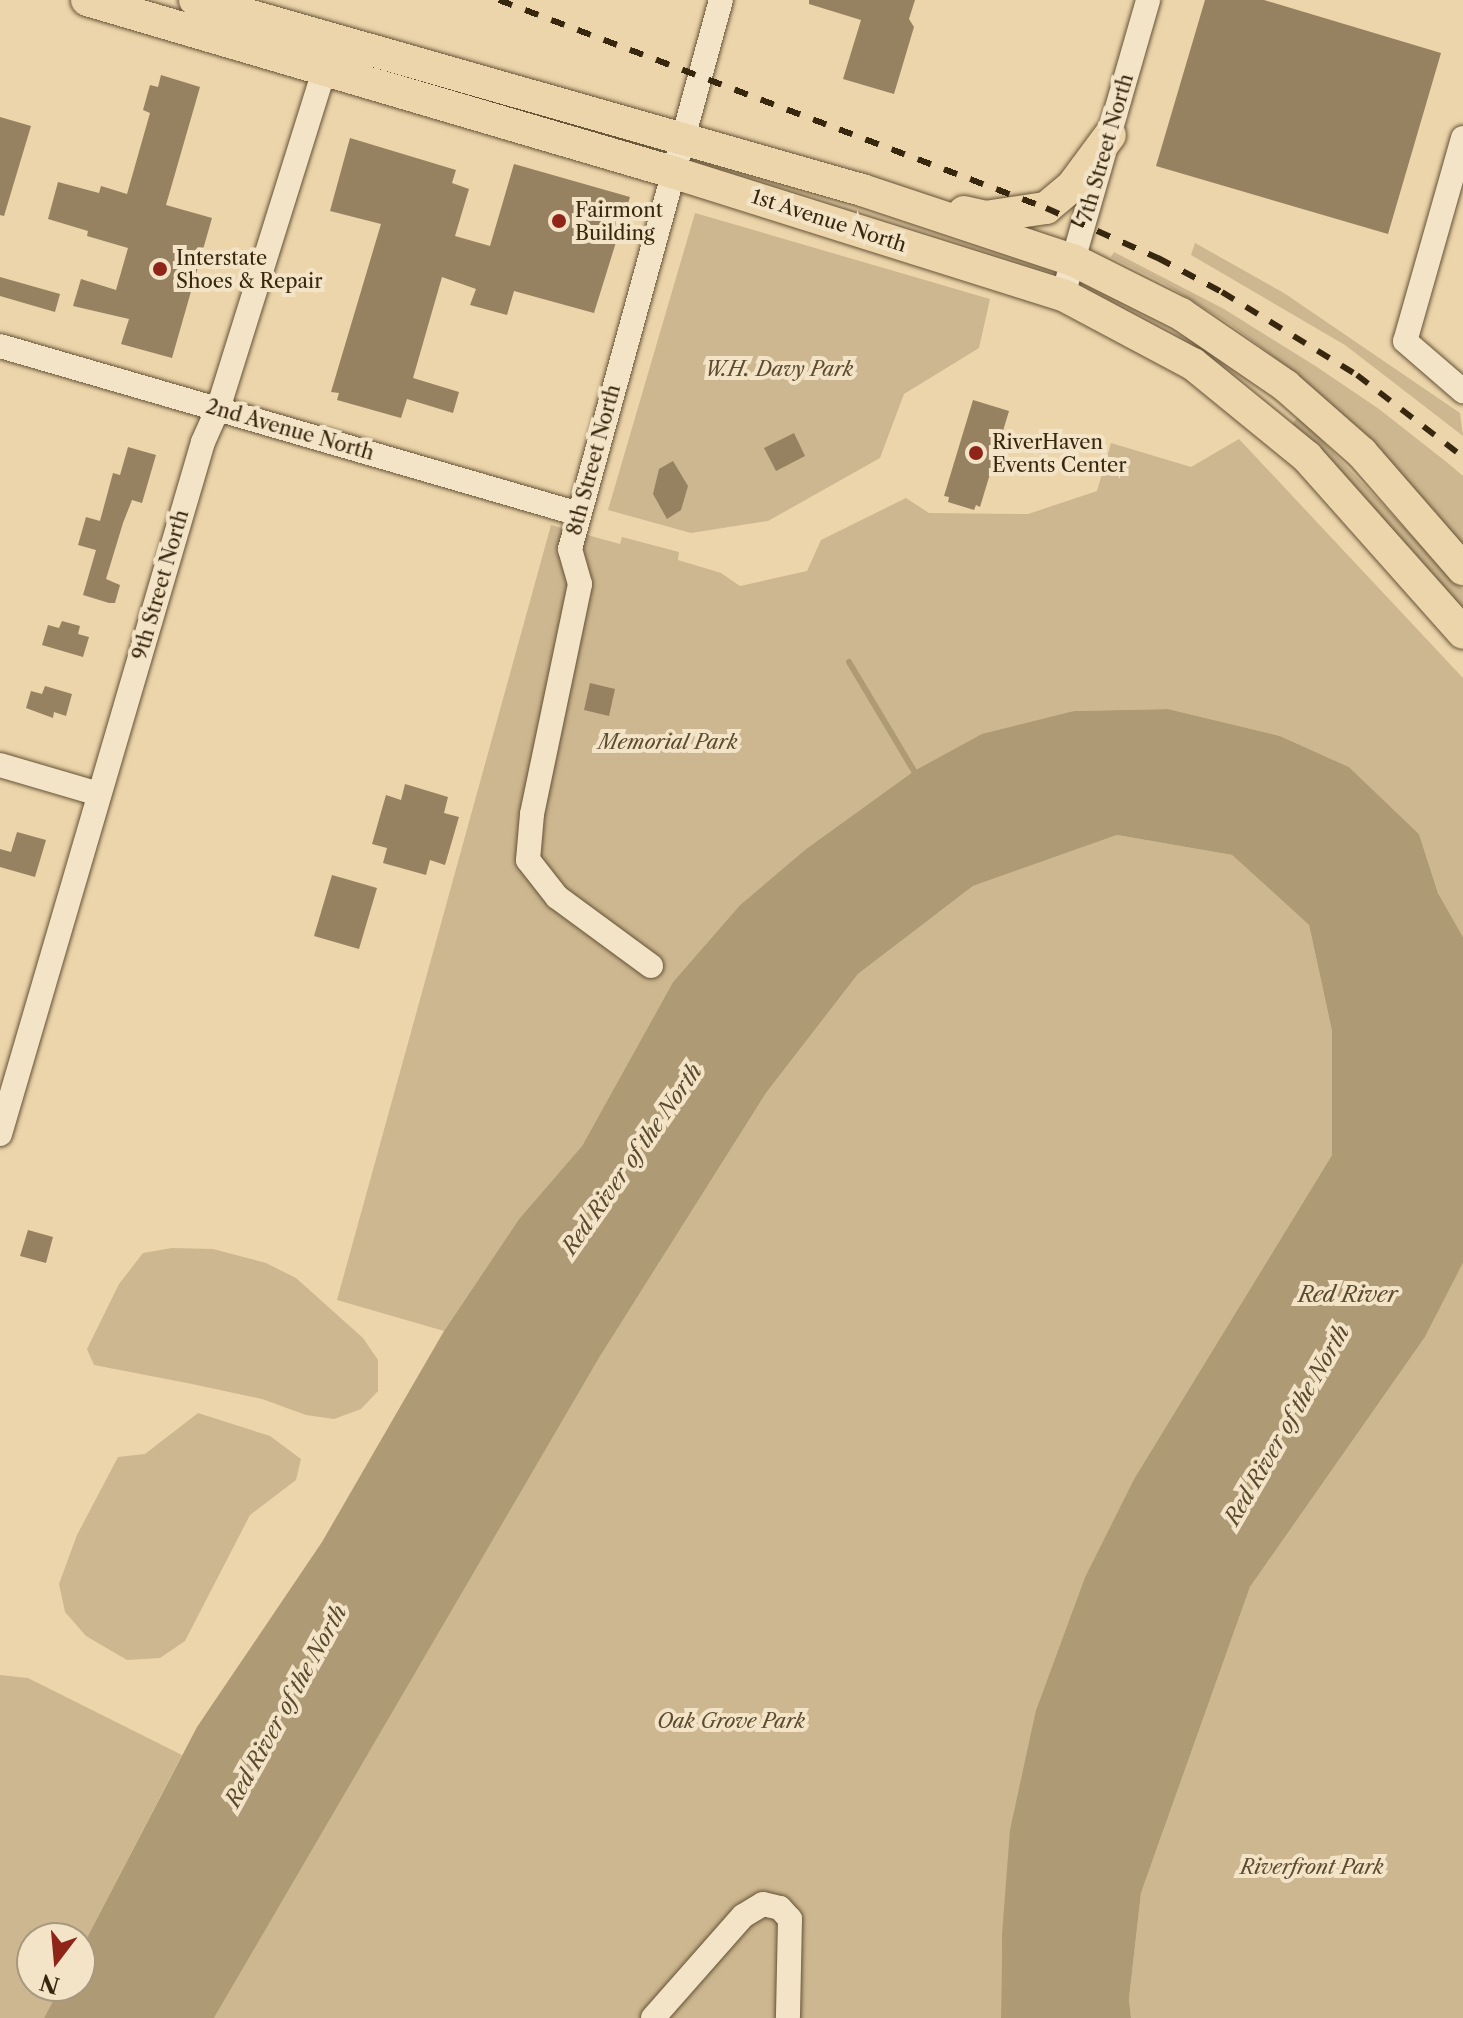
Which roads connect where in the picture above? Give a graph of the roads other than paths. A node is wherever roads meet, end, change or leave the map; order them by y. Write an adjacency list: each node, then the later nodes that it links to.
1 (87, 0): 5 (main road, 1st Avenue North)
2 (195, 0): 5 (main road, 1st Avenue North)
3 (721, 0): 8 (street, 8th Street North)
4 (1148, 0): 6 (street, 7th Street North)
5 (329, 55): 8 (main road, 1st Avenue North); 9 (main road, 1st Avenue North); 15 (street, 9th Street North)
6 (1110, 135): 10 (main road); 11 (street, 7th Street North)
7 (1463, 138): 14 (street)
8 (682, 139): 9 (street, 8th Street North); 10 (main road, 1st Avenue North)
9 (672, 172): 12 (main road, 1st Avenue North); 16 (street, 8th Street North)
10 (862, 190): 11 (main road, 1st Avenue North)
11 (1073, 260): 12 (street, 7th Street North); 17 (main road, 1st Avenue North)
12 (1063, 295): 18 (main road, 1st Avenue North)
13 (0, 346): 15 (street, 2nd Avenue North)
14 (1463, 391)
15 (218, 409): 16 (street, 2nd Avenue North); 20 (street, 9th Street North)
16 (579, 514): 21 (street, 8th Street North)
17 (1463, 569)
18 (1463, 633)
19 (0, 765): 20 (street)
20 (99, 794): 22 (street, 9th Street North)
21 (651, 966)
22 (0, 1134)
23 (653, 2018): 24 (street)
24 (788, 2018)

